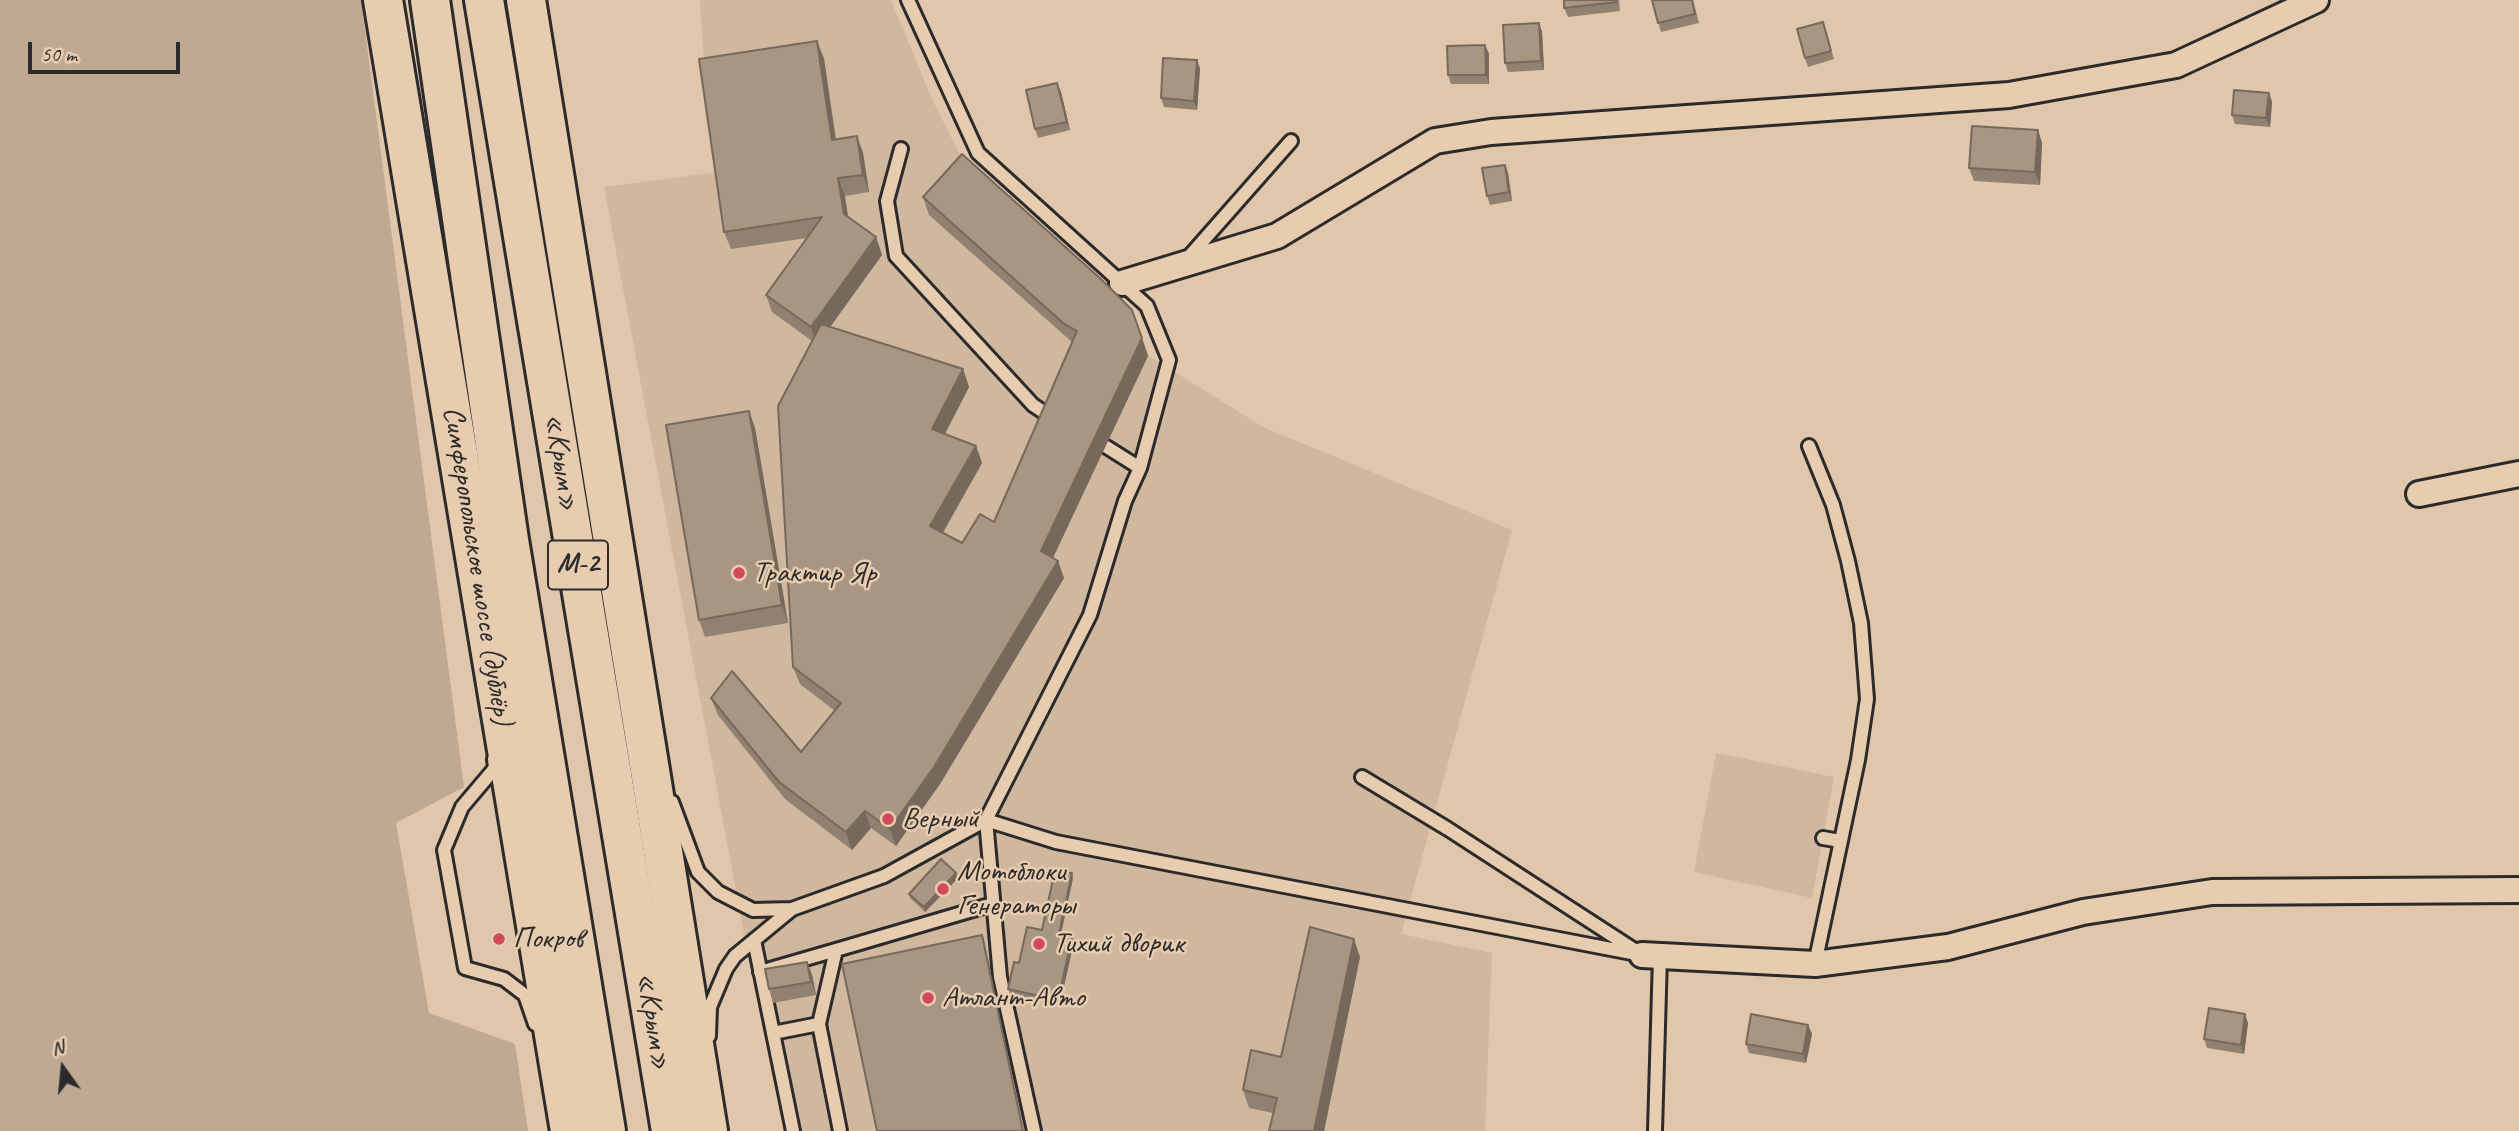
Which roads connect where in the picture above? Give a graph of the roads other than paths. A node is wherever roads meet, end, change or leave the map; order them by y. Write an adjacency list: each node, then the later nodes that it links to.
1 (383, 0): 17 (main road, Симферопольское шоссе (дублёр))
2 (430, 0): 34 (main road, «Крым» / М-2)
3 (484, 0): 33 (main road, «Крым» / М-2)
4 (526, 0): 18 (main road)
5 (908, 0): 10 (lane)
6 (2316, 0): 9 (street)
7 (1291, 141): 9 (lane)
8 (901, 149): 11 (lane)
9 (1182, 265): 10 (street)
10 (1122, 283): 14 (lane)
11 (1054, 419)
12 (1105, 446): 14 (lane)
13 (1809, 446): 22 (lane)
14 (1140, 468): 20 (lane)
15 (2519, 474): 16 (street)
16 (2419, 494)
17 (488, 637): 34 (main road, Симферопольское шоссе (дублёр)); 34 (lane)
18 (640, 719): 25 (lane); 33 (main road)
19 (1362, 777): 28 (lane)
20 (986, 820): 24 (lane); 25 (lane); 28 (lane)
21 (1823, 838): 22 (lane)
22 (1840, 841): 29 (lane)
23 (2519, 890): 29 (street)
24 (993, 904): 27 (lane); 37 (lane)
25 (792, 909): 26 (lane)
26 (754, 940): 30 (lane); 33 (lane)
27 (836, 950): 30 (lane); 31 (lane)
28 (1651, 956): 29 (street); 38 (lane)
29 (1815, 964)
30 (760, 972): 32 (lane)
31 (819, 1024): 32 (lane); 36 (lane)
32 (773, 1033): 35 (lane)
33 (695, 1128)
34 (582, 1130)
35 (793, 1131)
36 (840, 1131)
37 (1034, 1131)
38 (1655, 1131)

